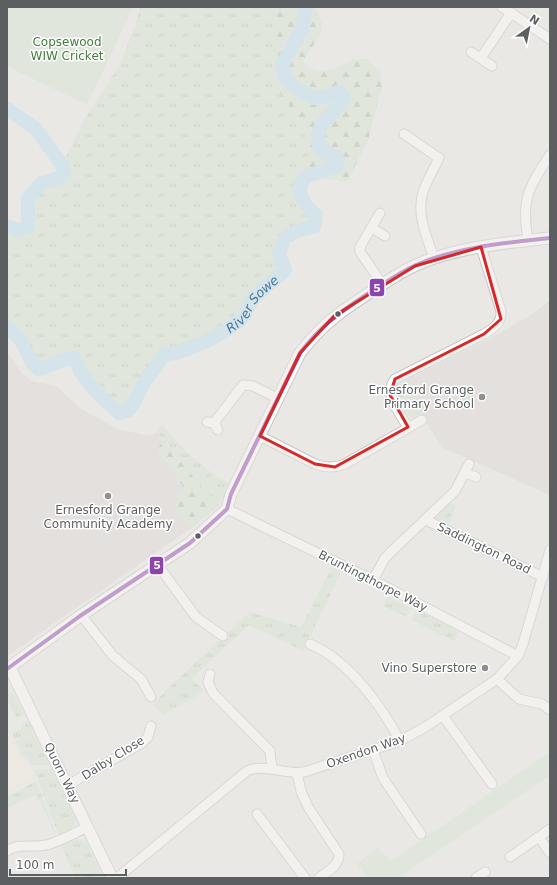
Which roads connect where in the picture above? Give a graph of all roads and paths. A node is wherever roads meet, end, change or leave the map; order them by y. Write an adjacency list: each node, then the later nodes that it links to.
1 (502, 7): 2 (street)
2 (511, 13): 3 (street); 5 (street)
3 (550, 39)
4 (471, 52): 5 (street)
5 (481, 58): 6 (street)
6 (492, 66)
7 (404, 134): 15 (street)
8 (550, 155): 13 (street)
9 (380, 213): 10 (street)
10 (372, 228): 11 (street); 16 (street)
11 (385, 236)
12 (550, 238): 13 (street)
13 (528, 240): 14 (street)
14 (480, 247): 15 (street); 20 (street)
15 (434, 258): 16 (street)
16 (383, 285): 17 (street)
17 (277, 398): 19 (street); 21 (street)
18 (422, 420): 20 (street)
19 (213, 425)
20 (408, 427): 21 (street)
21 (260, 436): 23 (street)
22 (476, 477): 24 (street)
23 (227, 509): 26 (street); 28 (street, Bruntingthorpe Way)
24 (426, 520): 27 (street, Saddington Road); 28 (street)
25 (550, 550): 27 (street, Oxendon Way)
26 (157, 564): 29 (street); 30 (street)
27 (543, 576): 32 (street, Oxendon Way)
28 (374, 580): 32 (street, Bruntingthorpe Way)
29 (81, 616): 33 (street); 36 (street)
30 (223, 636)
31 (310, 644): 40 (street)
32 (518, 656): 35 (street, Oxendon Way)
33 (9, 669): 45 (street, Quorn Way)
34 (210, 674): 42 (street)
35 (497, 679): 37 (street); 38 (street, Oxendon Way)
36 (151, 697)
37 (550, 710)
38 (443, 716): 40 (street, Oxendon Way); 44 (street)
39 (151, 726): 45 (street, Dalby Close)
40 (400, 741): 41 (street, Oxendon Way)
41 (373, 750): 43 (street, Oxendon Way); 49 (street)
42 (272, 769): 43 (street, Oxendon Way); 56 (street, Oxendon Way)
43 (297, 773): 58 (street)
44 (492, 784)
45 (68, 785): 47 (street, Quorn Way)
46 (257, 814): 57 (street)
47 (87, 827): 51 (street); 55 (street, Quorn Way)
48 (550, 829): 50 (street)
49 (421, 834)
50 (539, 837): 52 (street); 53 (street)
51 (7, 851)
52 (550, 853)
53 (510, 857)
54 (485, 872): 59 (street)
55 (112, 878)
56 (117, 878)
57 (305, 878)
58 (319, 878)
59 (476, 878)

